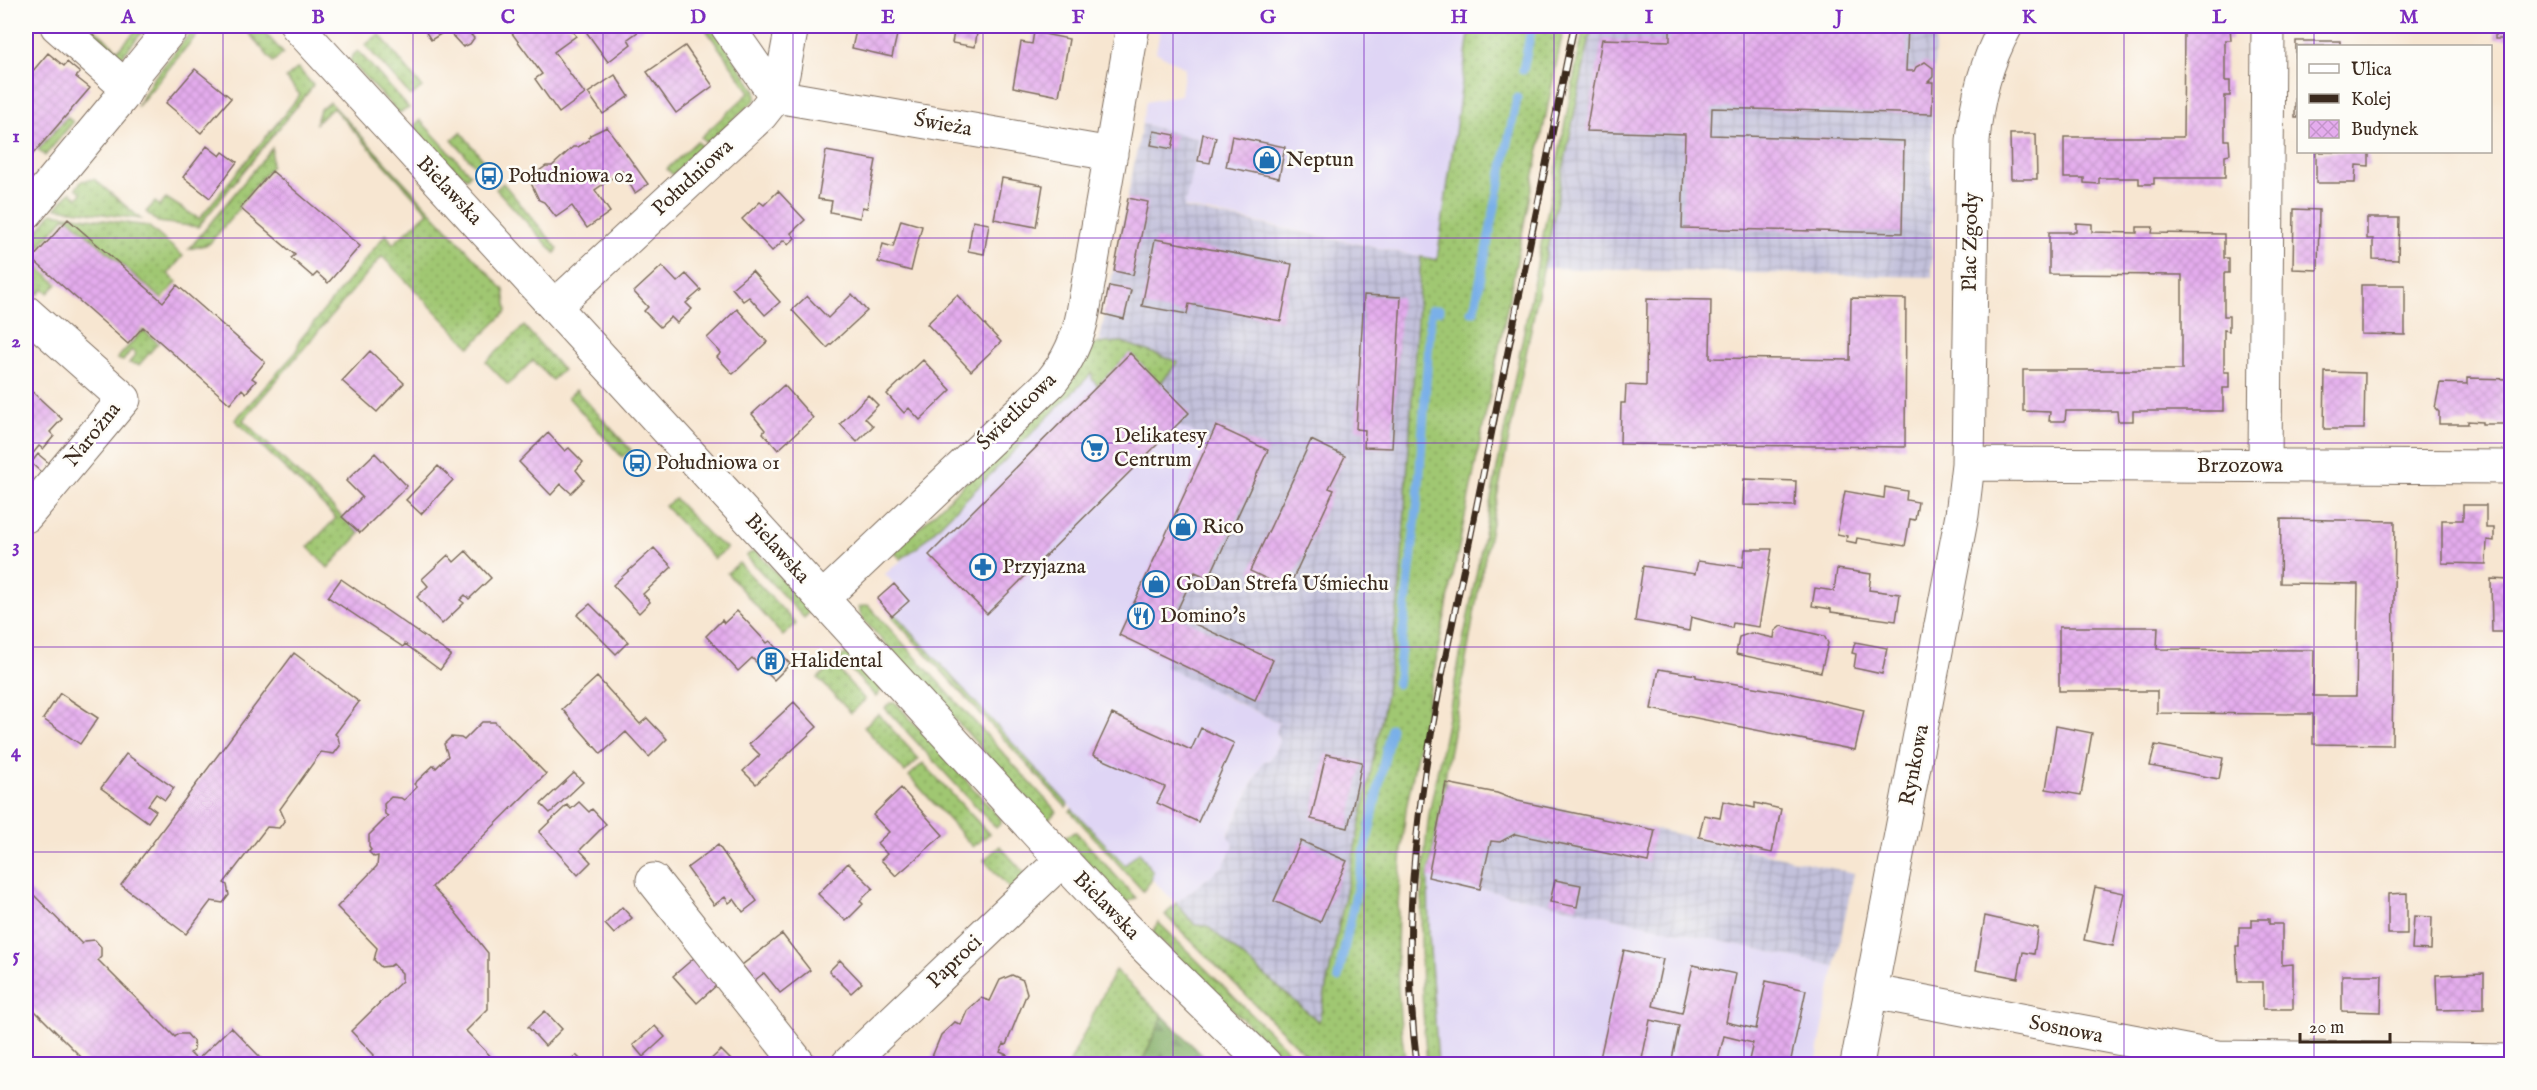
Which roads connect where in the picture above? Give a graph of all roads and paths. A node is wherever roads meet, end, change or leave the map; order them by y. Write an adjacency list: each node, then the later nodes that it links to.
1 (57, 26): 9 (street)
2 (173, 26): 9 (street)
3 (297, 26): 13 (street, Bielawska)
4 (727, 26): 10 (street)
5 (792, 26): 10 (street, Południowa)
6 (1133, 26): 11 (street, Świetlicowa)
7 (2006, 26): 15 (street, Plac Zgody)
8 (2268, 26): 16 (street)
9 (127, 88): 12 (street)
10 (776, 96): 11 (street, Świeża); 13 (street, Południowa)
11 (1111, 154): 19 (street, Świetlicowa)
12 (26, 213)
13 (555, 306): 19 (street, Bielawska)
14 (26, 312): 18 (street, Narożna)
15 (1968, 464): 16 (street, Brzozowa); 22 (street, Rynkowa)
16 (2265, 466): 17 (street, Brzozowa)
17 (2511, 467)
18 (26, 516)
19 (822, 598): 20 (street, Bielawska)
20 (1062, 860): 25 (street, Paproci); 26 (street, Bielawska)
21 (653, 880): 24 (street)
22 (1873, 992): 23 (street, Sosnowa); 27 (street, Rynkowa)
23 (2511, 1060)
24 (799, 1065)
25 (848, 1065)
26 (1265, 1065)
27 (1857, 1065)

